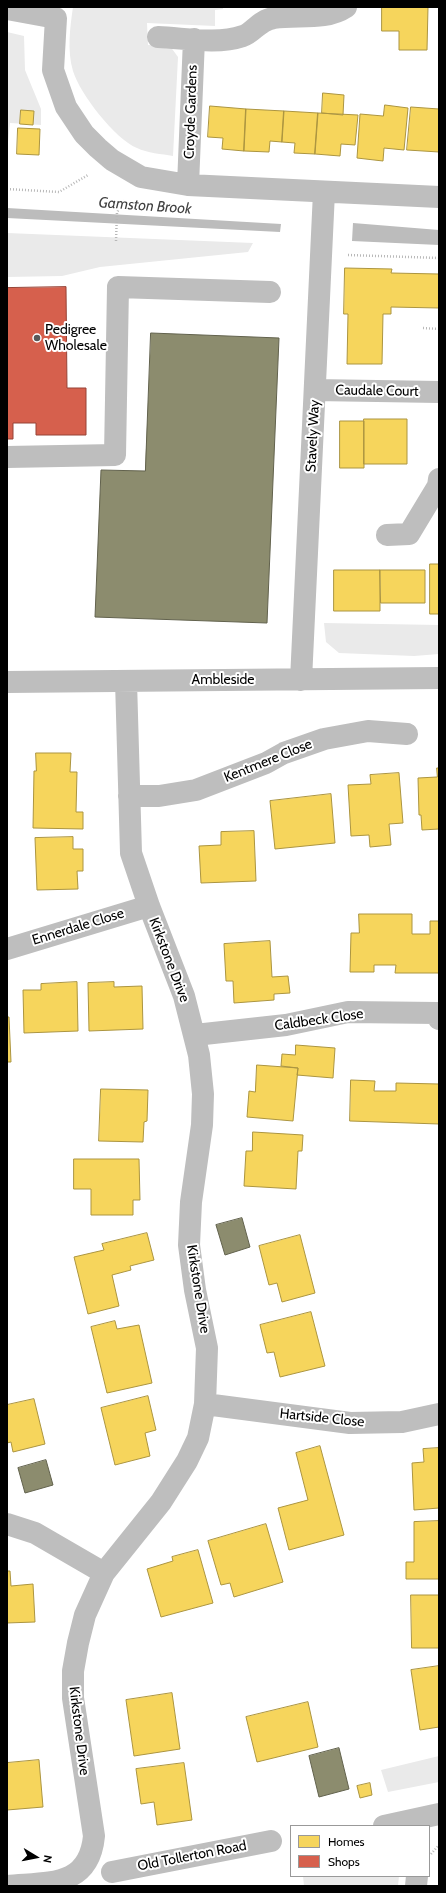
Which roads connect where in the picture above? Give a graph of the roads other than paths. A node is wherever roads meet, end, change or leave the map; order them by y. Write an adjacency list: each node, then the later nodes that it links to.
1 (346, 7): 5 (street)
2 (7, 9): 3 (street)
3 (56, 12): 6 (street)
4 (158, 37): 5 (street)
5 (194, 39): 6 (street, Croyde Gardens)
6 (188, 185): 7 (street)
7 (324, 192): 8 (street); 10 (street, Stavely Way)
8 (439, 197)
9 (270, 292): 12 (street)
10 (315, 390): 11 (street, Caudale Court); 16 (street, Stavely Way)
11 (439, 392)
12 (7, 457)
13 (439, 479): 14 (street)
14 (387, 534)
15 (439, 678): 16 (street, Ambleside)
16 (301, 680): 17 (street, Ambleside)
17 (126, 681): 18 (street, Ambleside); 20 (street, Kirkstone Drive)
18 (7, 682)
19 (407, 734): 20 (street, Kentmere Close)
20 (129, 796): 21 (street, Kirkstone Drive)
21 (149, 906): 22 (street, Ennerdale Close); 24 (street, Kirkstone Drive)
22 (7, 948)
23 (439, 1019): 24 (street, Caldbeck Close)
24 (195, 1035): 25 (street, Kirkstone Drive)
25 (205, 1404): 26 (street, Hartside Close); 28 (street, Kirkstone Drive)
26 (439, 1414)
27 (7, 1524): 28 (street)
28 (104, 1573): 32 (street, Kirkstone Drive)
29 (426, 1819): 30 (street)
30 (390, 1825)
31 (271, 1841): 33 (street, Old Tollerton Road)
32 (85, 1866): 33 (street); 34 (street)
33 (118, 1879)
34 (7, 1886)

